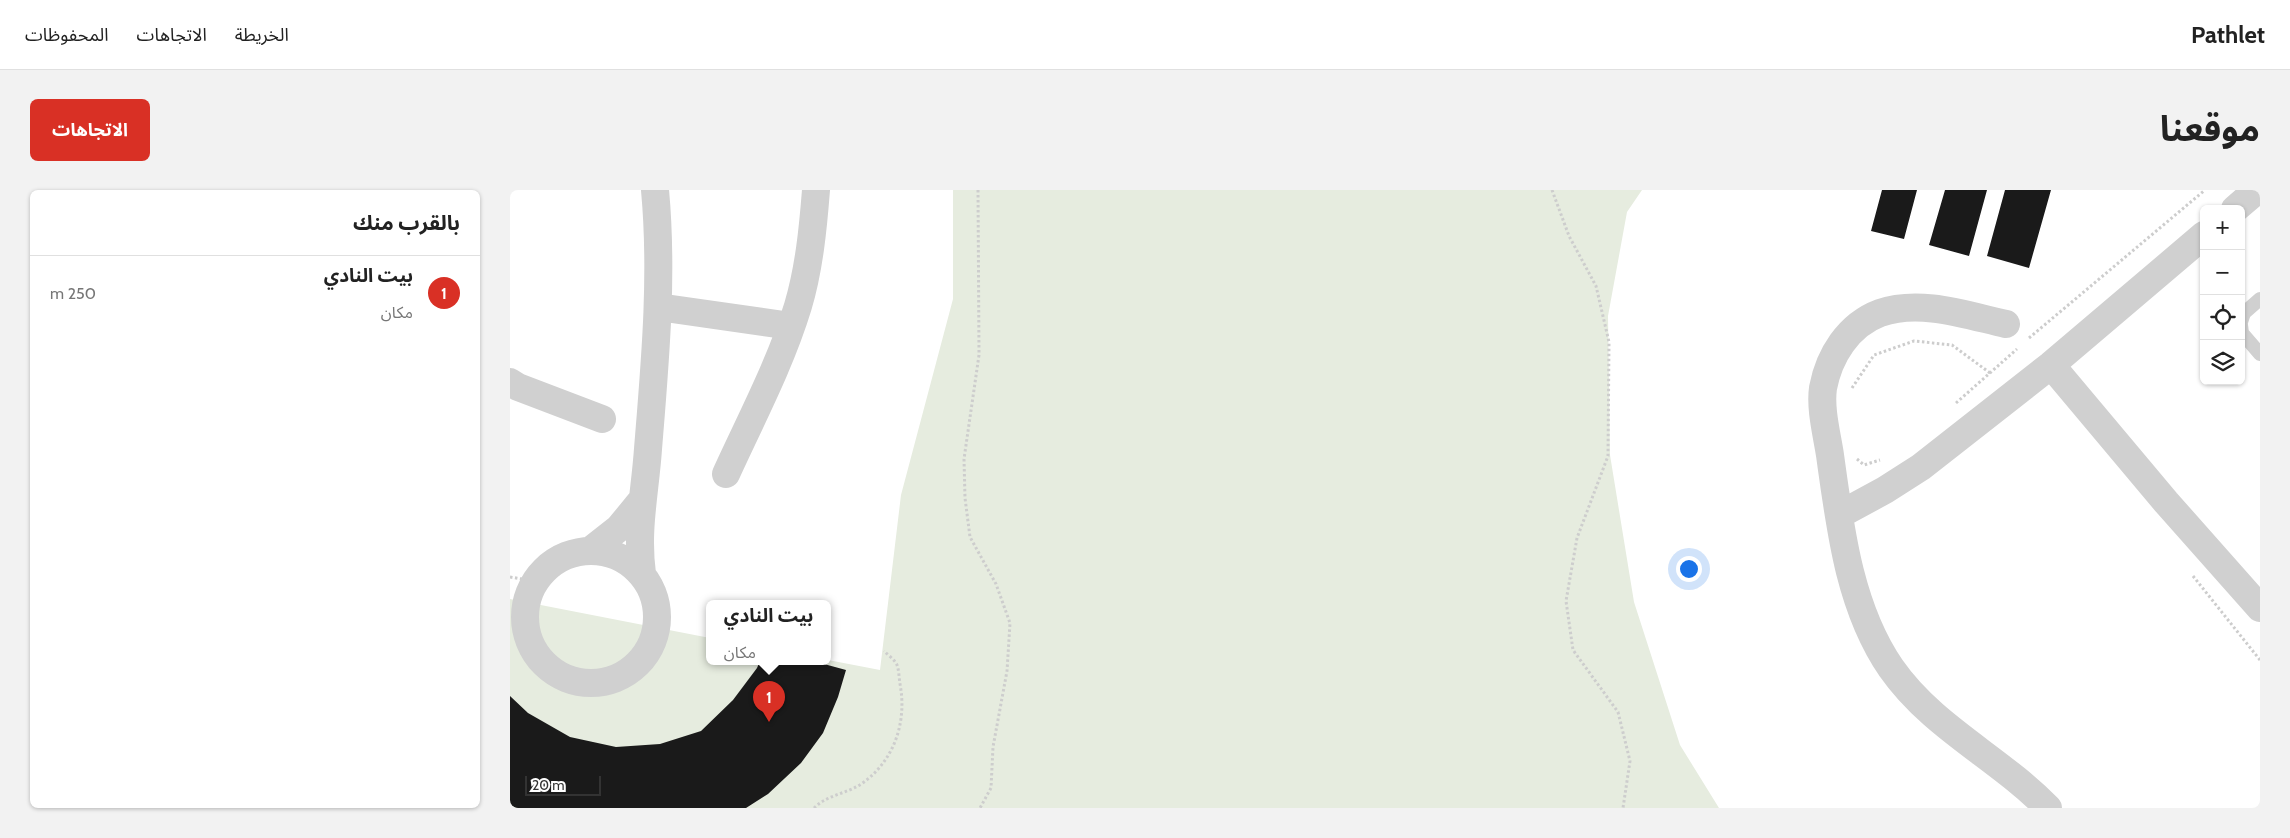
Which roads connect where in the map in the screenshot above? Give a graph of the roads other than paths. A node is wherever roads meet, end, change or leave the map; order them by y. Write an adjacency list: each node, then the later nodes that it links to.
1 (655, 190): 7 (street)
2 (816, 190): 10 (street)
3 (2257, 190): 4 (street)
4 (2240, 205)
5 (2200, 238): 13 (street)
6 (2260, 299): 8 (lane)
7 (658, 307): 10 (street); 17 (street)
8 (2245, 312)
9 (2006, 324): 18 (street)
10 (791, 326): 16 (street)
11 (2245, 336): 12 (lane)
12 (2260, 354)
13 (2051, 365): 18 (street); 22 (street)
14 (510, 382): 15 (street)
15 (602, 419)
16 (726, 474)
17 (642, 500): 19 (street); 20 (street)
18 (1838, 514): 23 (street)
19 (591, 550): 20 (street); 21 (street)
20 (642, 574): 21 (street)
21 (522, 579)
22 (2260, 608)
23 (2048, 808)

